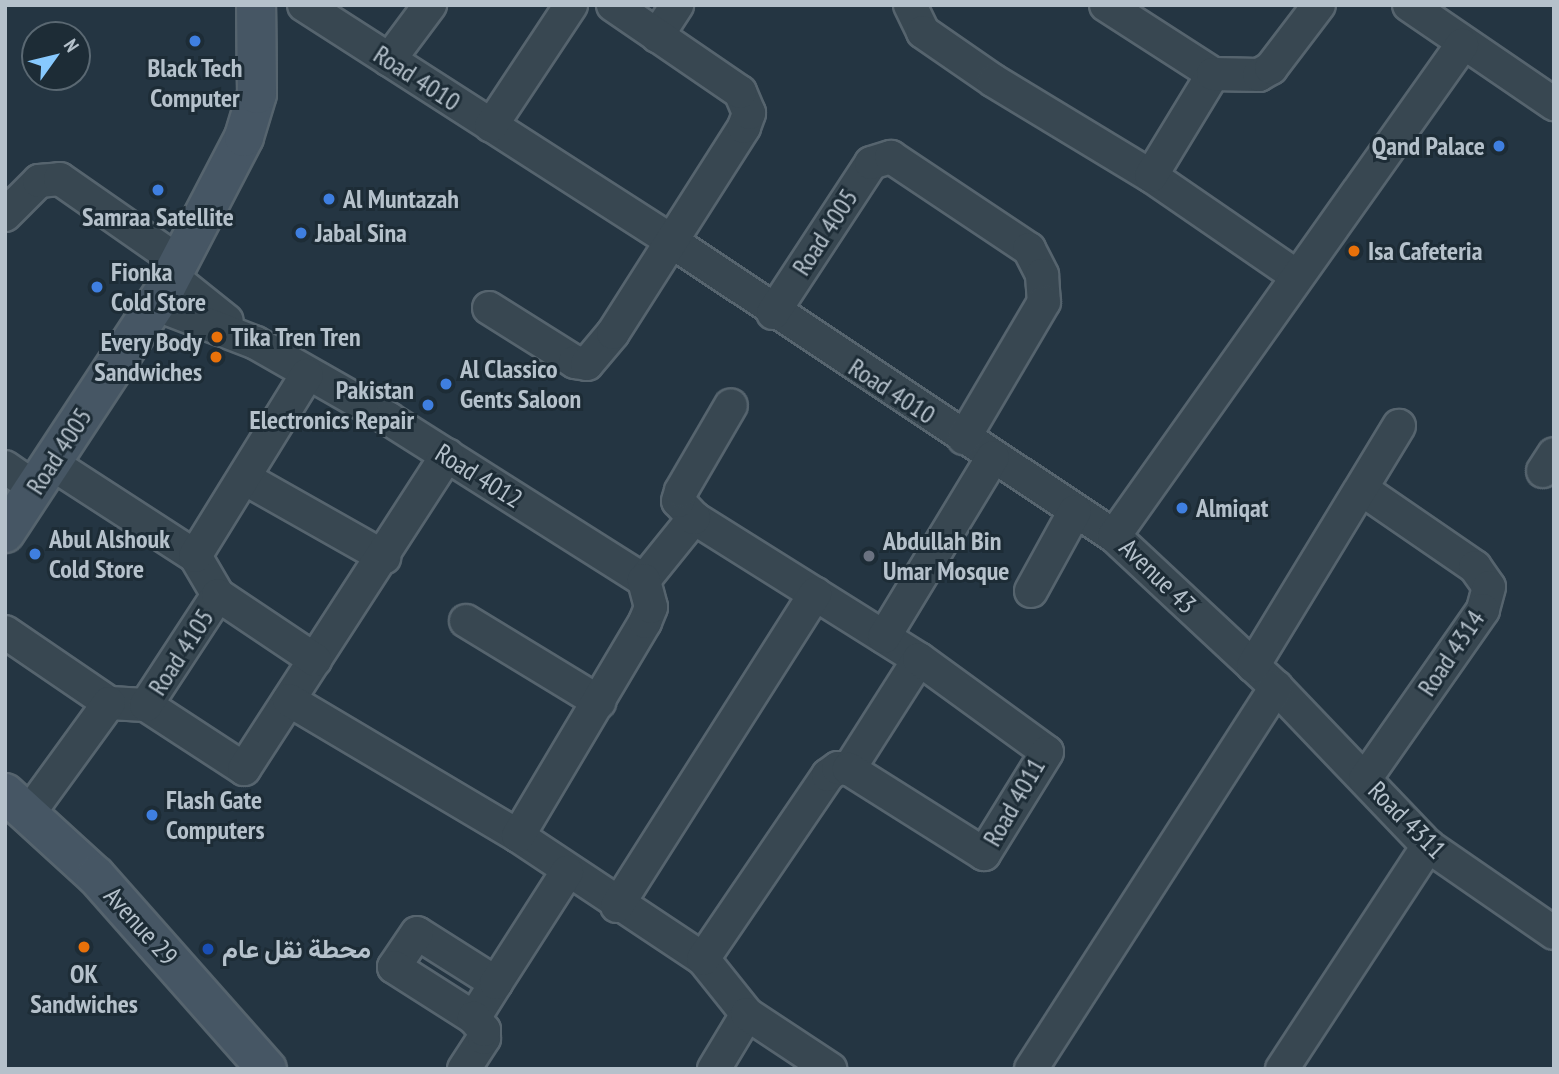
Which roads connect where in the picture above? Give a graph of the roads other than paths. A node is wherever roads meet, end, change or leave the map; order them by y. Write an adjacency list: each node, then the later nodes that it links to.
1 (256, 5): 21 (street, Road 4005)
2 (304, 5): 13 (street, Road 4010)
3 (430, 5): 13 (street)
4 (613, 5): 11 (street)
5 (677, 5): 11 (street)
6 (910, 5): 17 (street)
7 (1106, 5): 14 (street)
8 (1319, 5): 14 (street)
9 (1409, 5): 12 (street)
10 (557, 10): 16 (street)
11 (657, 36): 19 (street)
12 (1462, 45): 15 (street); 20 (street, Avenue 43)
13 (389, 60): 16 (street, Road 4010)
14 (1213, 74): 17 (street)
15 (1554, 104)
16 (491, 126): 19 (street, Road 4010)
17 (1151, 176): 20 (street)
18 (5, 215): 21 (street)
19 (671, 241): 22 (street); 23 (street, Road 4010)
20 (1295, 275): 36 (street, Avenue 43)
21 (169, 281): 24 (street, Road 4012); 30 (street, Road 4005)
22 (489, 308)
23 (773, 313): 27 (street, Road 4010); 27 (street, Road 4005)
24 (307, 375): 28 (street, Road 4012); 31 (street)
25 (731, 405): 34 (street)
26 (1398, 426): 32 (street)
27 (964, 438): 29 (street, Road 4010)
28 (447, 455): 38 (street, Road 4105); 39 (street, Road 4012)
29 (993, 457): 33 (street, Road 4010); 45 (street)
30 (30, 472): 35 (street, Road 4005); 37 (street)
31 (246, 479): 37 (street); 38 (street)
32 (1363, 490): 48 (street); 55 (street, Road 4314)
33 (1075, 511): 36 (street, Road 4010); 40 (street)
34 (694, 519): 39 (street); 41 (street)
35 (5, 533)
36 (1114, 536): 48 (street, Avenue 43)
37 (195, 556): 42 (street)
38 (384, 557): 47 (street, Road 4105)
39 (643, 580): 51 (street)
40 (1031, 591)
41 (815, 594): 45 (street); 60 (street)
42 (218, 595): 47 (street, Road 4105); 53 (street, Road 4105)
43 (466, 621): 51 (street)
44 (5, 632): 52 (street)
45 (884, 637): 46 (street)
46 (919, 659): 54 (street); 54 (street, Road 4011)
47 (315, 660): 50 (street, Road 4105)
48 (1253, 666): 49 (street, Avenue 43)
49 (1276, 687): 55 (street, Road 4311); 72 (street)
50 (289, 700): 53 (street, Road 4105); 57 (street)
51 (599, 702): 57 (street)
52 (109, 703): 53 (street); 56 (street)
53 (146, 705)
54 (849, 769): 62 (street)
55 (1365, 779): 58 (street, Road 4311)
56 (13, 806): 67 (street, Avenue 29); 68 (street, Avenue 29)
57 (518, 836): 59 (street)
58 (1428, 846): 61 (street, Road 4311); 66 (street)
59 (567, 872): 60 (street); 63 (street)
60 (618, 906): 62 (street)
61 (1554, 933)
62 (703, 959): 64 (street)
63 (496, 984): 65 (street); 65 (street)
64 (747, 1014): 70 (street); 71 (street)
65 (474, 1018): 69 (street)
66 (1292, 1065)
67 (241, 1069)
68 (267, 1069)
69 (464, 1069)
70 (714, 1069)
71 (830, 1069)
72 (1031, 1069)

